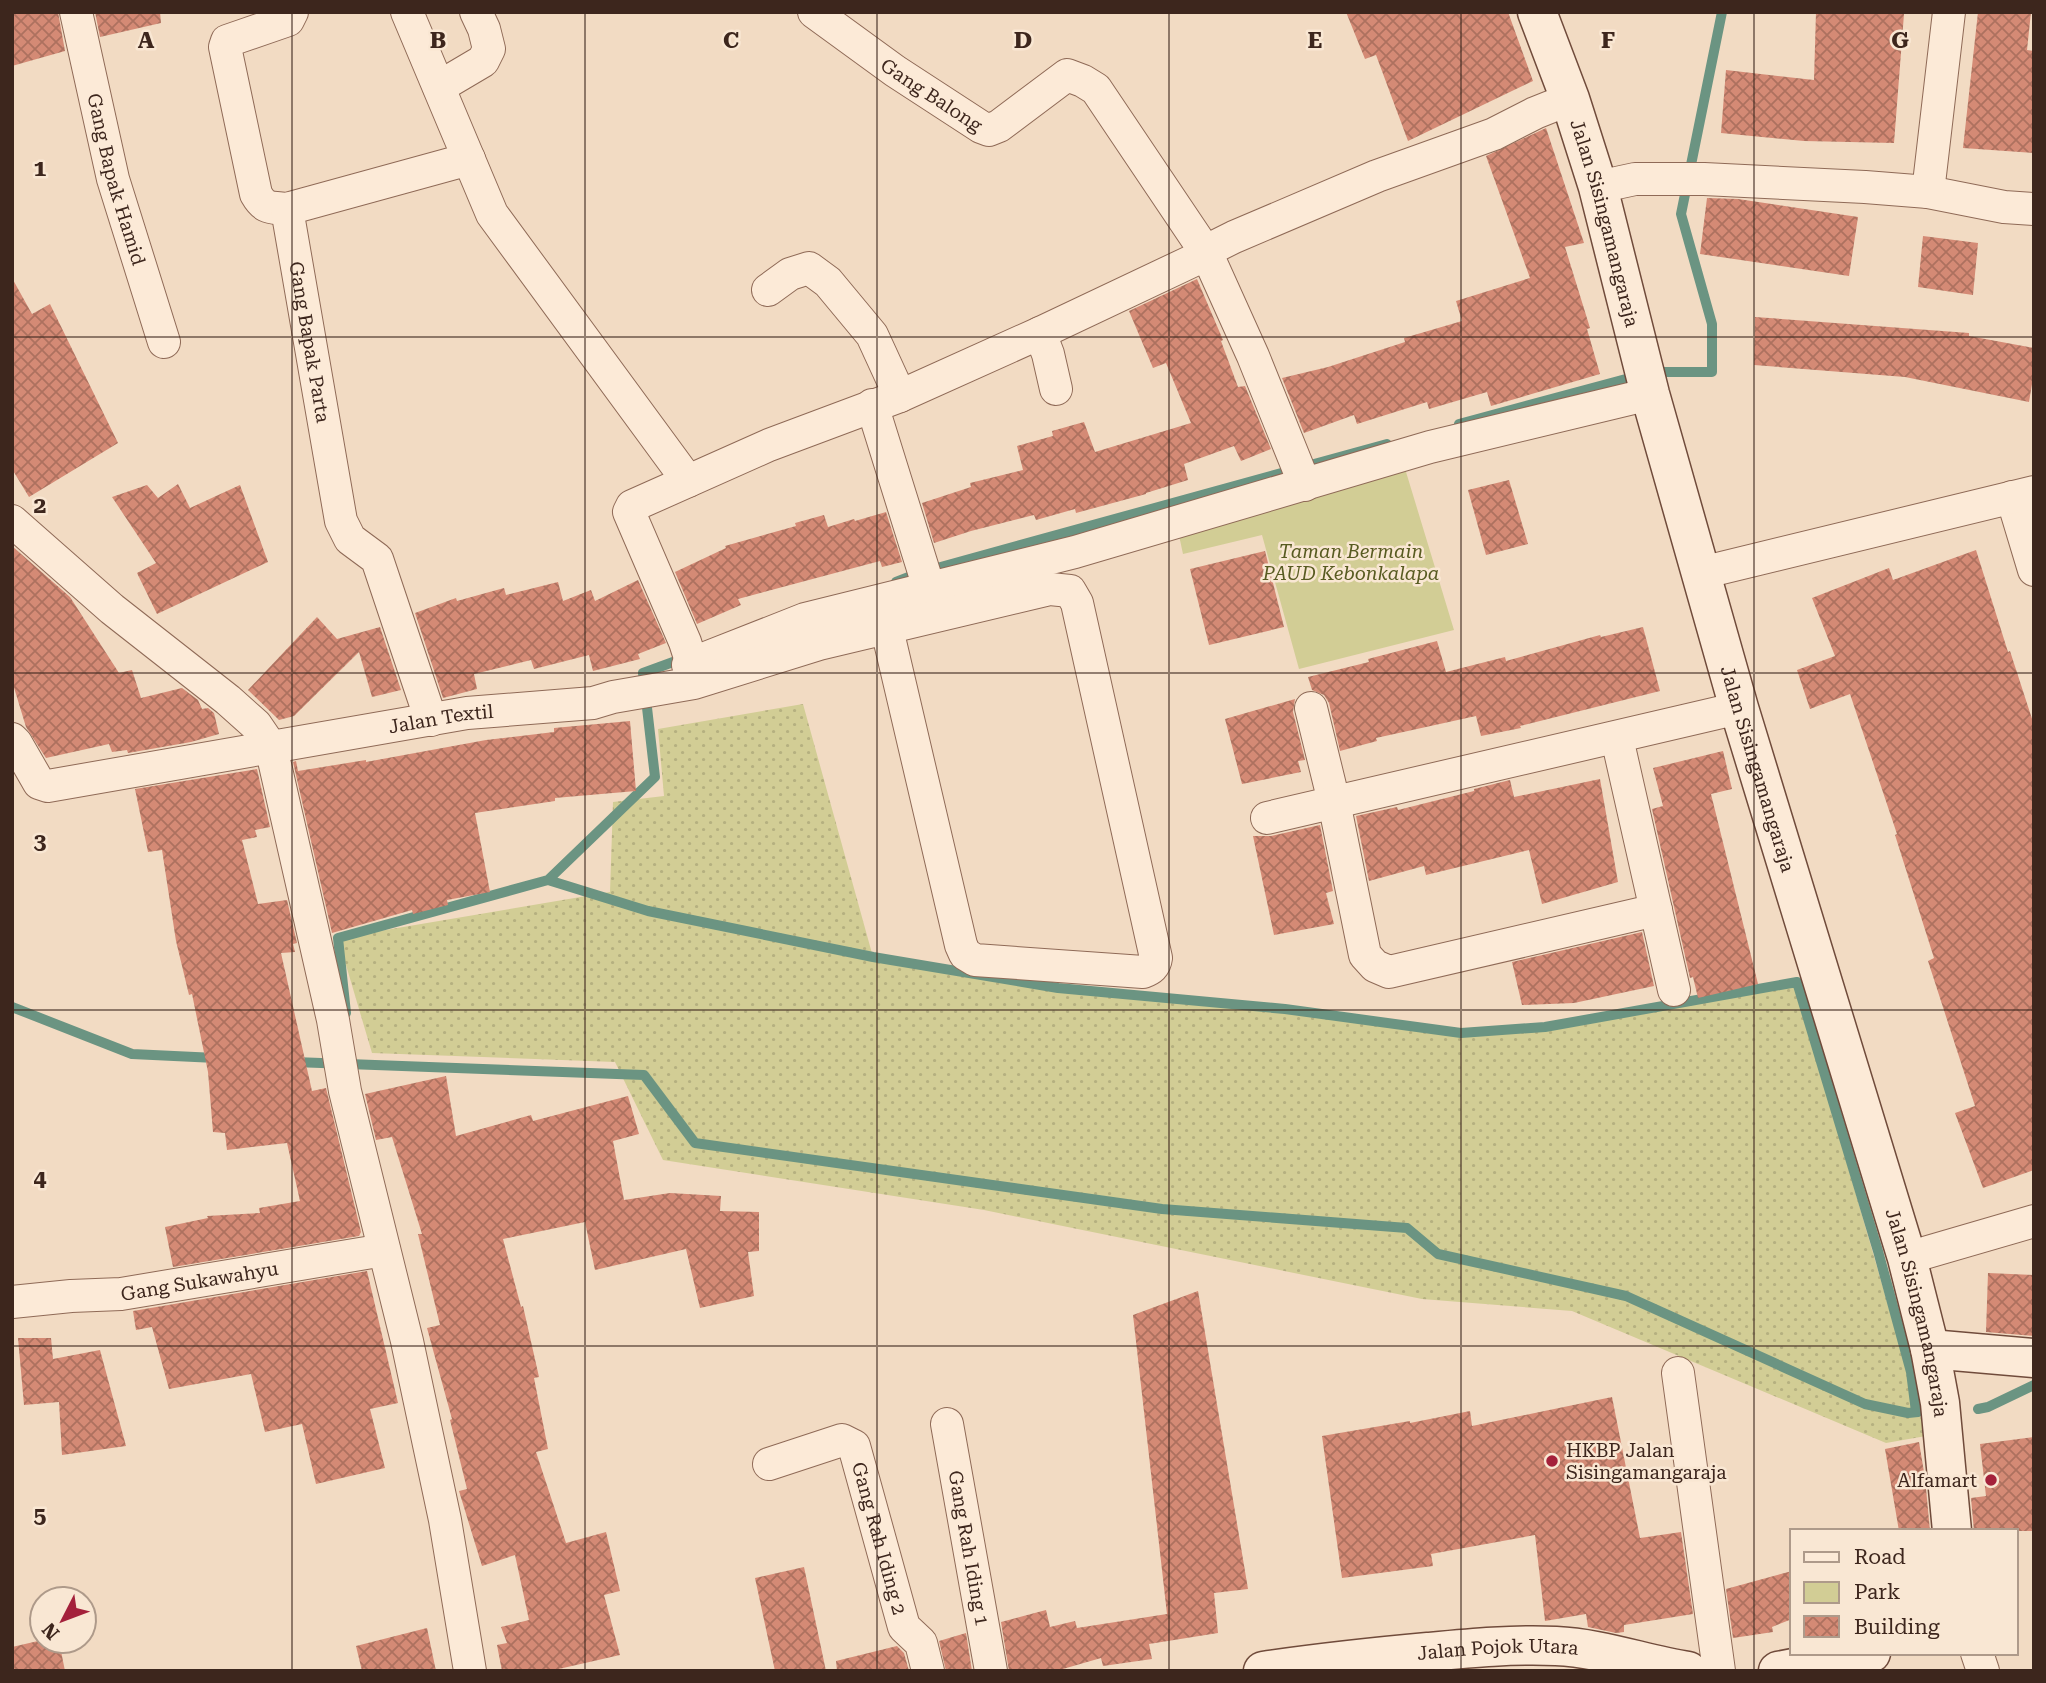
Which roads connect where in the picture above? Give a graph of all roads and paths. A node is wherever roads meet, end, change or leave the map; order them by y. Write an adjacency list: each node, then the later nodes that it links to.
1 (76, 12): 18 (street, Gang Bapak Hamid)
2 (292, 12): 13 (street)
3 (407, 12): 8 (street)
4 (476, 12): 8 (street)
5 (814, 12): 15 (street, Gang Balong)
6 (1537, 12): 9 (main road, Jalan Sisingamangaraja)
7 (1949, 12): 12 (street)
8 (439, 87): 10 (street)
9 (1570, 99): 11 (main road, Jalan Sisingamangaraja); 15 (street)
10 (469, 159): 13 (street); 22 (street)
11 (1598, 187): 12 (street); 19 (main road, Jalan Sisingamangaraja)
12 (1928, 192): 14 (street)
13 (287, 209): 34 (street, Gang Bapak Parta)
14 (2034, 209)
15 (1207, 254): 17 (street); 23 (street)
16 (768, 290): 21 (street)
17 (1041, 333): 20 (street); 21 (street)
18 (164, 342)
19 (1646, 377): 23 (street); 27 (main road, Jalan Sisingamangaraja)
20 (1056, 389)
21 (886, 401): 22 (street); 28 (street)
22 (688, 481): 30 (street)
23 (1305, 485): 28 (street)
24 (2023, 495): 26 (street); 27 (street)
25 (12, 521): 37 (street)
26 (2034, 570)
27 (1702, 573): 33 (main road, Jalan Sisingamangaraja)
28 (929, 588): 30 (street)
29 (887, 629): 29 (street); 31 (street)
30 (692, 664): 31 (street)
31 (613, 697): 34 (street, Jalan Textil)
32 (1311, 708): 38 (street)
33 (1740, 708): 35 (street); 44 (main road, Jalan Sisingamangaraja)
34 (431, 720): 37 (street, Jalan Textil)
35 (1617, 738): 38 (street); 40 (street)
36 (12, 739): 37 (street, Jalan Textil)
37 (271, 747): 43 (street)
38 (1334, 802): 39 (street); 40 (street)
39 (1267, 818)
40 (1656, 911): 41 (street)
41 (1674, 990)
42 (2034, 1221): 44 (street)
43 (384, 1250): 45 (street, Gang Sukawahyu); 53 (street)
44 (1907, 1258): 46 (main road, Jalan Sisingamangaraja)
45 (12, 1302)
46 (1930, 1349): 47 (main road); 51 (main road, Jalan Sisingamangaraja)
47 (2034, 1358)
48 (1678, 1373): 58 (street)
49 (947, 1424): 55 (street, Gang Rah Iding 1)
50 (769, 1464): 54 (street, Gang Rah Iding 2)
51 (1952, 1529)
52 (1861, 1655): 59 (main road)
53 (470, 1671)
54 (928, 1671)
55 (991, 1671)
56 (1263, 1671): 57 (main road, Jalan Pojok Utara)
57 (1688, 1671)
58 (1718, 1671)
59 (1778, 1671)

